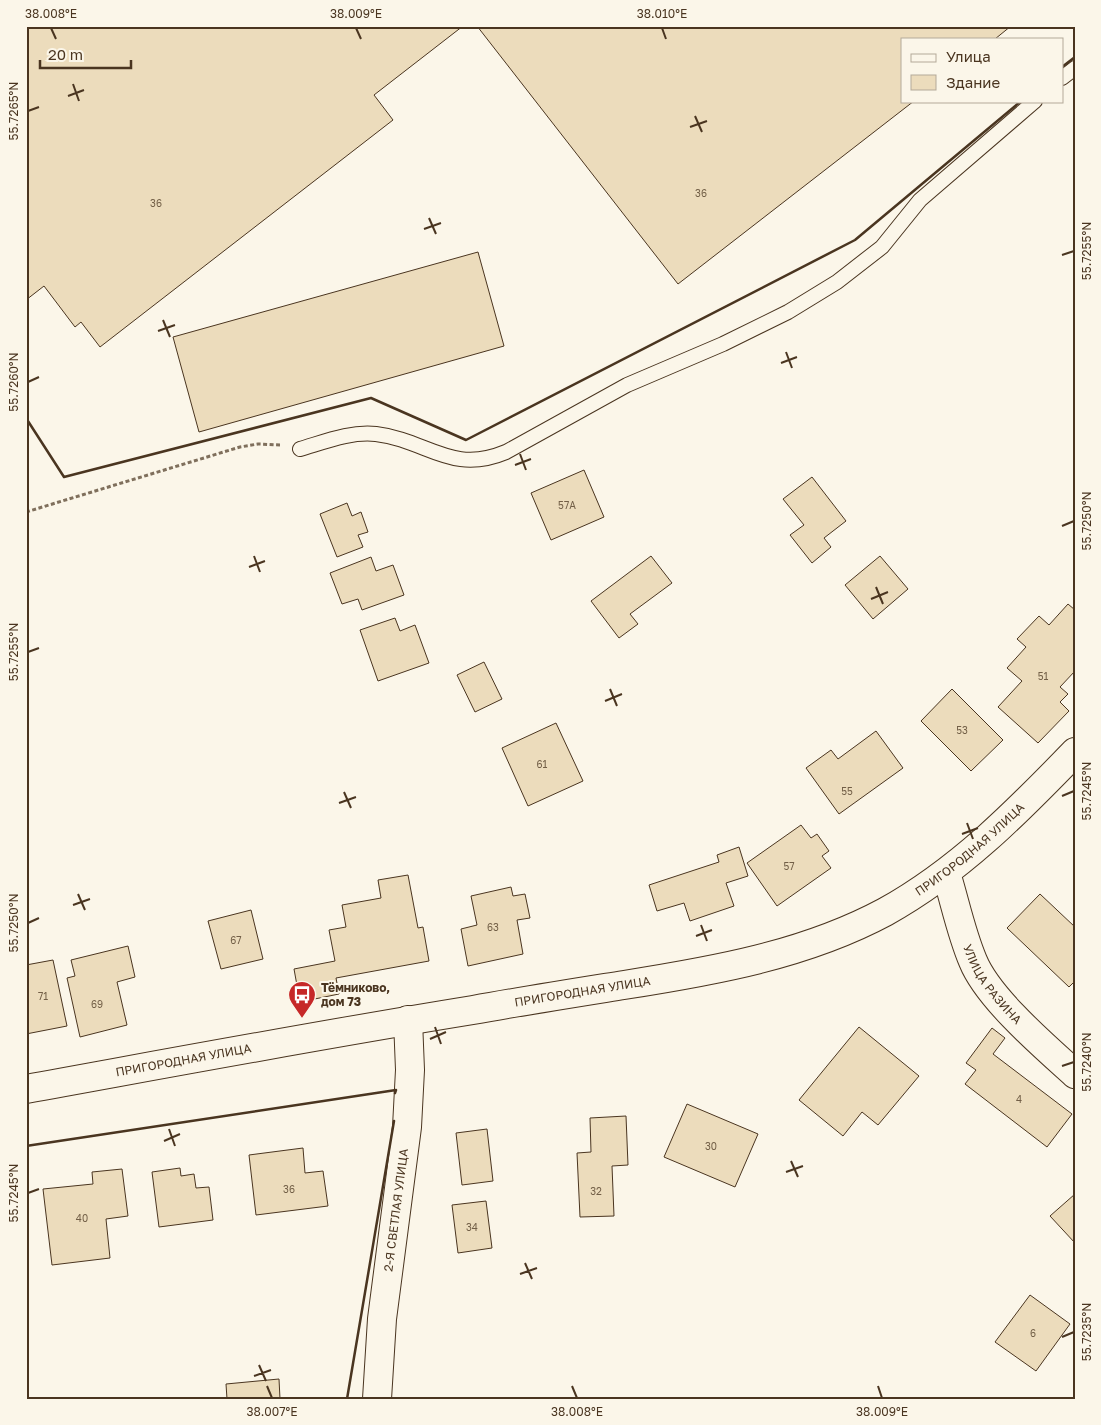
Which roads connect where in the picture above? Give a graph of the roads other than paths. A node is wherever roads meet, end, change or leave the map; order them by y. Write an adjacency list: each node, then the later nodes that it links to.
1 (1075, 68): 2 (lane)
2 (1064, 76)
3 (1034, 102): 4 (lane)
4 (300, 449)
5 (1075, 752): 6 (street, ПРИГОРОДНАЯ УЛИЦА)
6 (946, 873): 7 (street, ПРИГОРОДНАЯ УЛИЦА); 8 (street, УЛИЦА РАЗИНА)
7 (408, 1020): 9 (street, ПРИГОРОДНАЯ УЛИЦА); 10 (street, 2-Я СВЕТЛАЯ УЛИЦА)
8 (1075, 1074)
9 (26, 1089)
10 (377, 1399)

